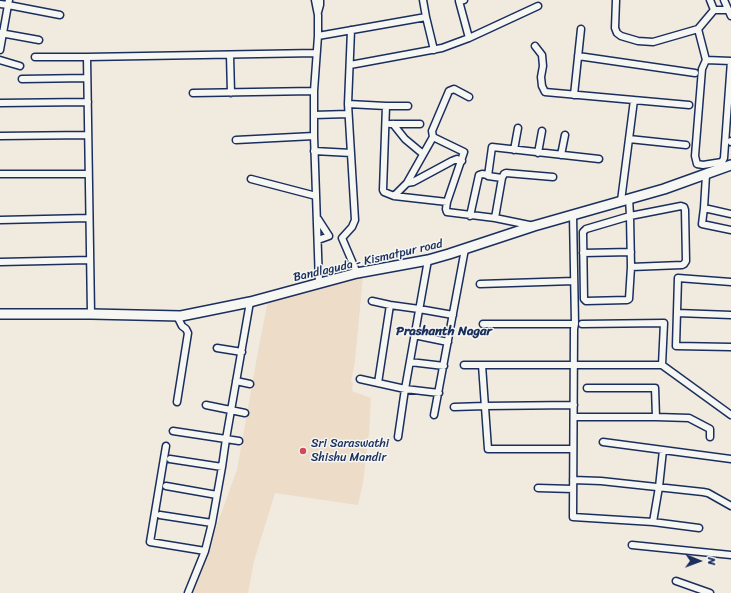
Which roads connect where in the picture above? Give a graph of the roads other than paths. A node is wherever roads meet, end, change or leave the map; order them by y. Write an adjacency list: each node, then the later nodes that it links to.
1 (315, 0): 12 (street)
2 (320, 0): 12 (street)
3 (423, 0): 15 (street)
4 (464, 0): 21 (street)
5 (616, 0): 17 (street)
6 (710, 0): 11 (street)
7 (724, 0): 13 (street)
8 (8, 2): 9 (street); 14 (street); 19 (street)
9 (0, 4)
10 (538, 6): 21 (street)
11 (714, 10): 13 (street); 17 (street)
12 (318, 13): 20 (street)
13 (730, 13)
14 (60, 15)
15 (426, 16): 18 (street); 25 (street)
16 (581, 29): 28 (street)
17 (698, 29): 32 (street)
18 (351, 30): 20 (street); 34 (street)
19 (1, 33): 22 (street); 24 (street)
20 (318, 36): 26 (street)
21 (469, 38): 25 (street)
22 (39, 40)
23 (535, 46): 42 (street)
24 (0, 50)
25 (434, 50): 34 (street)
26 (316, 52): 27 (street); 39 (street)
27 (230, 55): 30 (street); 40 (street)
28 (578, 56): 36 (street); 42 (street)
29 (35, 57): 30 (street)
30 (87, 57): 37 (street)
31 (0, 60): 35 (street)
32 (706, 60): 33 (street); 33 (street)
33 (731, 61)
34 (350, 65): 47 (street)
35 (20, 66)
36 (695, 73)
37 (87, 78): 38 (street); 45 (street)
38 (22, 79)
39 (314, 91): 40 (street); 52 (street)
40 (231, 92): 41 (street)
41 (193, 93)
42 (574, 95): 44 (street)
43 (469, 97): 62 (street)
44 (634, 100): 50 (street); 63 (street)
45 (88, 102): 46 (street); 58 (street)
46 (0, 103)
47 (348, 104): 48 (street); 51 (street)
48 (386, 106): 49 (street); 53 (street)
49 (408, 106)
50 (689, 106)
51 (348, 114): 52 (street); 68 (street)
52 (314, 115): 61 (street)
53 (385, 124): 54 (street); 84 (street)
54 (393, 124): 55 (street); 70 (street)
55 (420, 124)
56 (518, 128): 66 (street)
57 (542, 131): 69 (street)
58 (88, 135): 60 (street); 76 (street)
59 (565, 135): 71 (street)
60 (0, 136)
61 (314, 136): 64 (street); 67 (street)
62 (433, 137): 70 (street); 73 (street)
63 (629, 139): 65 (street); 85 (street)
64 (236, 140)
65 (686, 145)
66 (514, 150): 69 (street); 77 (street)
67 (314, 151): 68 (street); 83 (street)
68 (351, 152): 99 (street)
69 (538, 152): 71 (street)
70 (423, 154): 82 (street)
71 (561, 155): 72 (street)
72 (599, 159)
73 (462, 161): 82 (street); 86 (street)
74 (731, 165): 78 (street, Bandlaguda - Kismatpur road)
75 (0, 174): 76 (street)
76 (88, 174): 92 (street)
77 (488, 175): 80 (street); 90 (street)
78 (706, 175): 85 (street, Bandlaguda - Kismatpur road); 87 (street)
79 (553, 177): 80 (street)
80 (502, 178): 94 (street)
81 (252, 179): 83 (street)
82 (407, 183): 84 (street)
83 (316, 196): 93 (street)
84 (394, 196): 86 (street)
85 (625, 200): 89 (street, Bandlaguda - Kismatpur road); 91 (street)
86 (447, 202): 90 (street)
87 (704, 208): 88 (street); 97 (street)
88 (731, 214)
89 (573, 215): 96 (street, Bandlaguda - Kismatpur road); 109 (street)
90 (470, 216): 94 (street)
91 (630, 216): 102 (street); 103 (street); 107 (street)
92 (89, 218): 95 (street); 104 (street)
93 (317, 218): 98 (street); 100 (street)
94 (495, 218): 96 (street)
95 (0, 220)
96 (534, 226): 101 (street, Bandlaguda - Kismatpur road)
97 (731, 230)
98 (329, 236): 99 (street); 100 (street)
99 (342, 238): 108 (street)
100 (318, 240): 111 (street)
101 (465, 249): 105 (street, Bandlaguda - Kismatpur road); 119 (street)
102 (631, 252): 103 (street); 107 (street)
103 (583, 253): 107 (street)
104 (90, 260): 106 (street); 118 (street)
105 (428, 260): 108 (street, Bandlaguda - Kismatpur road); 116 (street)
106 (0, 262)
107 (631, 267)
108 (357, 273): 111 (street, Bandlaguda - Kismatpur road)
109 (574, 281): 112 (street); 124 (street)
110 (731, 282): 117 (street)
111 (319, 283): 114 (street, Bandlaguda - Kismatpur road)
112 (480, 284)
113 (372, 301): 115 (street)
114 (250, 302): 122 (street, Bandlaguda - Kismatpur road); 130 (street)
115 (390, 305): 116 (street); 139 (street)
116 (419, 309): 119 (street); 126 (street)
117 (677, 312): 120 (street); 128 (street)
118 (91, 314): 121 (street, Bandlaguda - Kismatpur road); 122 (street, Bandlaguda - Kismatpur road)
119 (453, 315): 127 (street)
120 (731, 315)
121 (0, 316)
122 (177, 316): 144 (street)
123 (483, 324): 124 (street)
124 (575, 324): 132 (street)
125 (582, 324): 135 (street)
126 (414, 335): 127 (street); 131 (street)
127 (448, 342): 136 (street)
128 (731, 347)
129 (217, 348): 130 (street)
130 (242, 352): 138 (street)
131 (410, 362): 136 (street); 141 (street)
132 (574, 364): 134 (street); 135 (street); 146 (street)
133 (464, 365): 134 (street)
134 (482, 365): 147 (street)
135 (662, 365): 152 (street)
136 (444, 366): 143 (street)
137 (360, 379): 139 (street)
138 (236, 381): 140 (street); 149 (street)
139 (378, 383): 141 (street)
140 (250, 384)
141 (405, 388): 143 (street); 156 (street)
142 (587, 388): 153 (street)
143 (439, 393): 151 (street)
144 (177, 402)
145 (206, 405): 149 (street)
146 (574, 405): 147 (street); 154 (street)
147 (485, 406): 148 (street); 162 (street)
148 (454, 407)
149 (231, 410): 150 (street); 158 (street)
150 (245, 413)
151 (434, 415)
152 (731, 416)
153 (656, 417): 154 (street); 157 (street)
154 (574, 418): 162 (street)
155 (173, 430): 158 (street)
156 (398, 437)
157 (710, 437)
158 (226, 439): 159 (street); 166 (street)
159 (239, 442)
160 (603, 442): 163 (street)
161 (166, 446): 179 (street)
162 (573, 449): 167 (street)
163 (663, 450): 165 (street); 169 (street)
164 (170, 459): 166 (street)
165 (731, 459)
166 (222, 467): 172 (street)
167 (573, 480): 169 (street); 171 (street)
168 (166, 486): 172 (street)
169 (659, 487): 173 (street); 175 (street)
170 (538, 488): 171 (street)
171 (573, 488): 175 (street)
172 (217, 495): 176 (street)
173 (731, 506)
174 (160, 515): 176 (street)
175 (654, 522): 177 (street)
176 (212, 524): 179 (street)
177 (699, 528)
178 (632, 545): 180 (street)
179 (205, 551): 182 (street)
180 (731, 555)
181 (676, 581): 183 (street)
182 (188, 593)
183 (710, 593)

